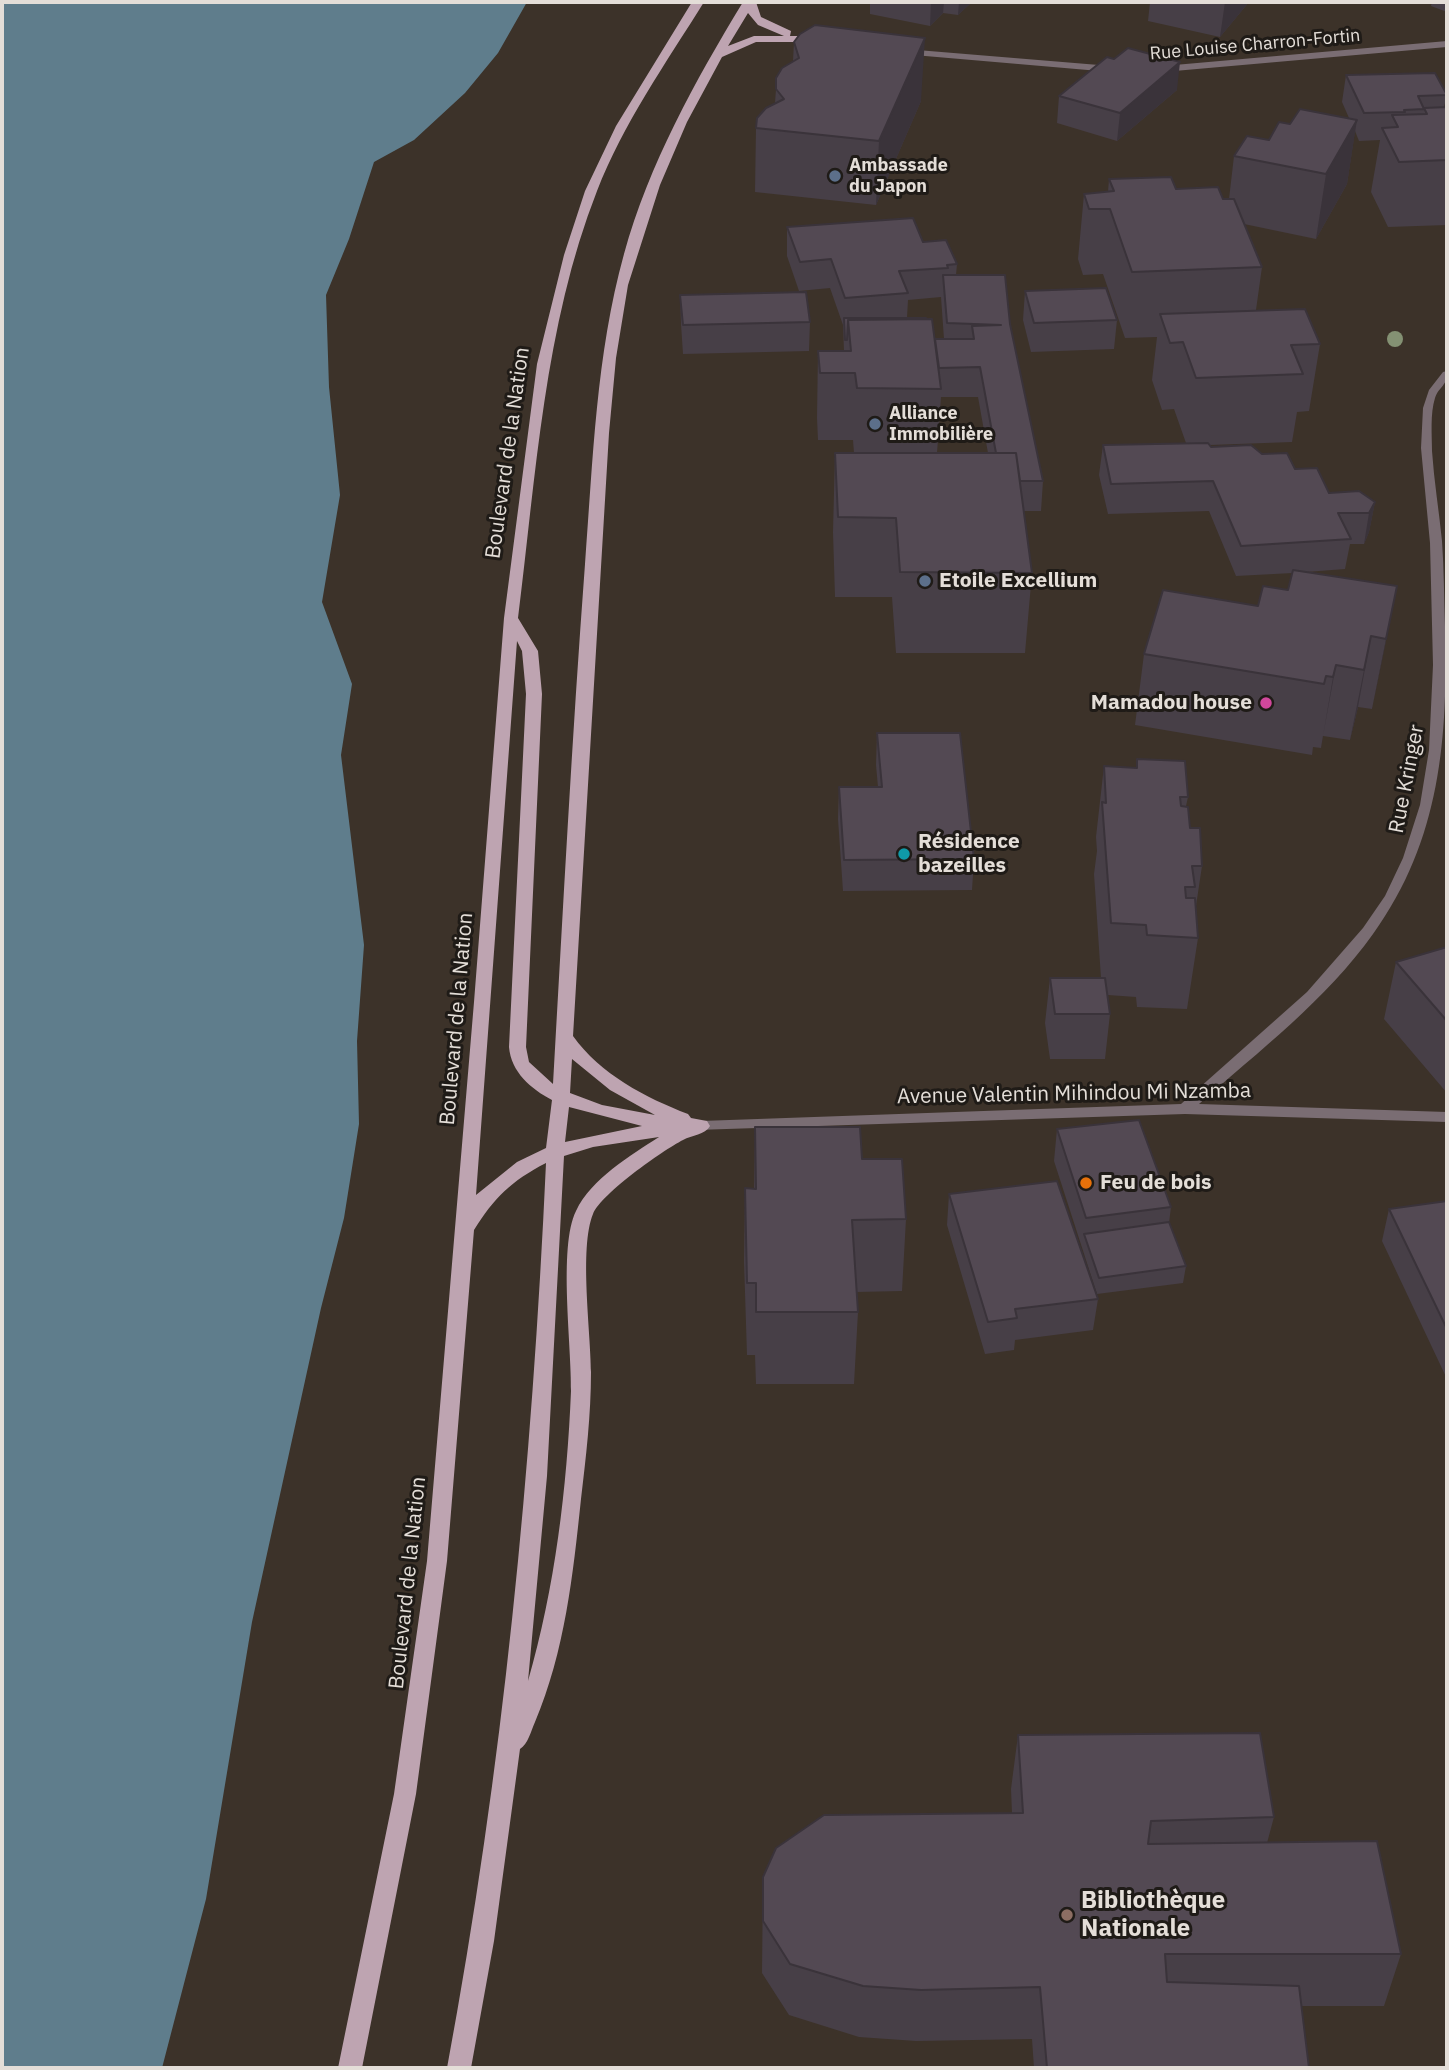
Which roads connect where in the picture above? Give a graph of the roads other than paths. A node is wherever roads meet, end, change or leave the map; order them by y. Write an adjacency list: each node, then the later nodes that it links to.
1 (698, 2): 9 (main road, Boulevard de la Nation)
2 (750, 2): 5 (main road); 5 (main road)
3 (1447, 44): 7 (street, Rue Louise Charron-Fortin)
4 (890, 50): 6 (street, Rue Louise Charron-Fortin)
5 (718, 55): 10 (main road)
6 (1127, 69)
7 (1151, 69)
8 (1447, 374): 12 (street, Rue Kringer)
9 (511, 618): 11 (main road); 16 (main road, Boulevard de la Nation)
10 (565, 1038): 11 (main road); 14 (main road)
11 (561, 1095): 14 (main road); 15 (main road)
12 (1185, 1109): 13 (street, Avenue Valentin Mihindou Mi Nzamba); 14 (street, Avenue Valentin Mihindou Mi Nzamba)
13 (1447, 1117)
14 (701, 1126): 15 (main road); 17 (main road)
15 (555, 1152): 16 (main road); 17 (main road)
16 (465, 1228): 18 (main road, Boulevard de la Nation)
17 (509, 1756): 19 (main road)
18 (350, 2068)
19 (459, 2068)

